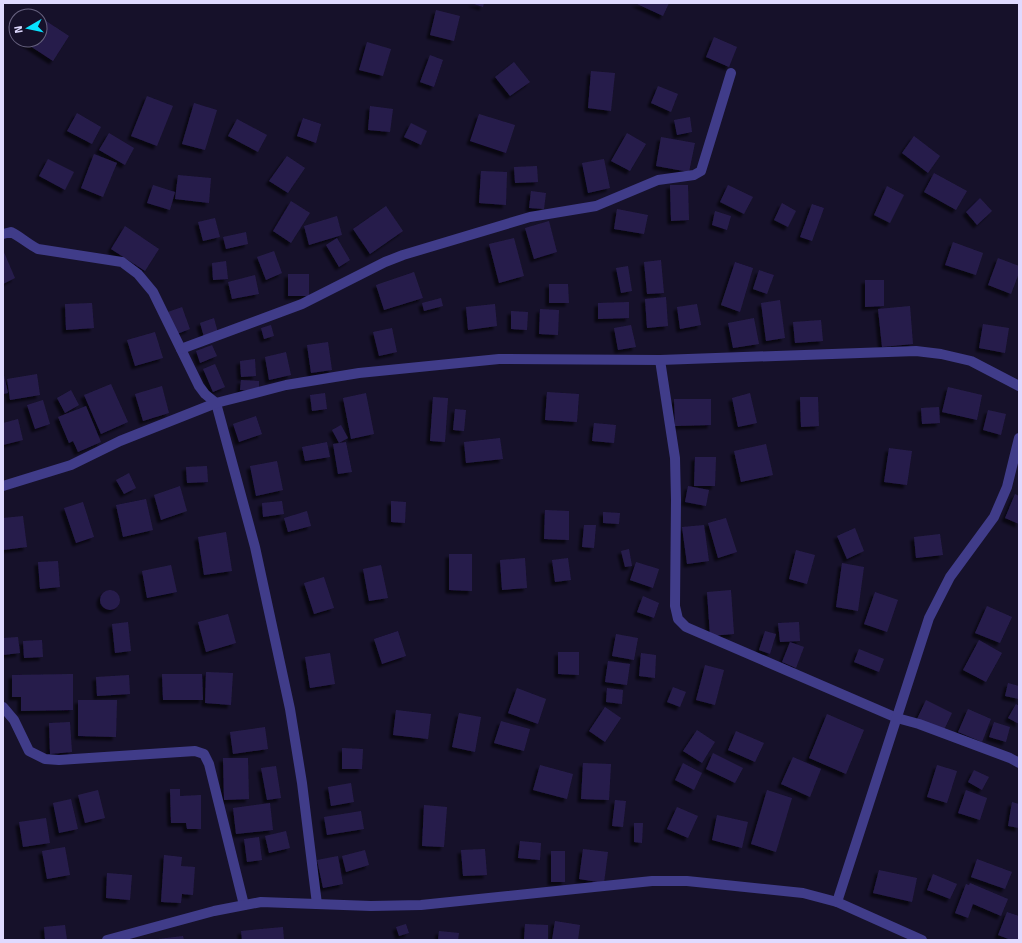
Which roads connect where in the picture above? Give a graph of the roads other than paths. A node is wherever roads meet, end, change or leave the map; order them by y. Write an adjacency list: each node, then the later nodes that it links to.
1 (731, 73): 3 (street)
2 (3, 234): 3 (street)
3 (181, 349): 6 (street)
4 (660, 360): 5 (street); 6 (street); 10 (street)
5 (1019, 386)
6 (216, 404): 8 (street); 13 (street)
7 (1019, 438): 10 (street)
8 (3, 486)
9 (3, 707): 14 (street)
10 (897, 718): 11 (street); 12 (street)
11 (1019, 763)
12 (837, 902): 13 (street); 16 (street)
13 (316, 904): 14 (street)
14 (244, 905): 15 (street)
15 (107, 940)
16 (922, 940)

